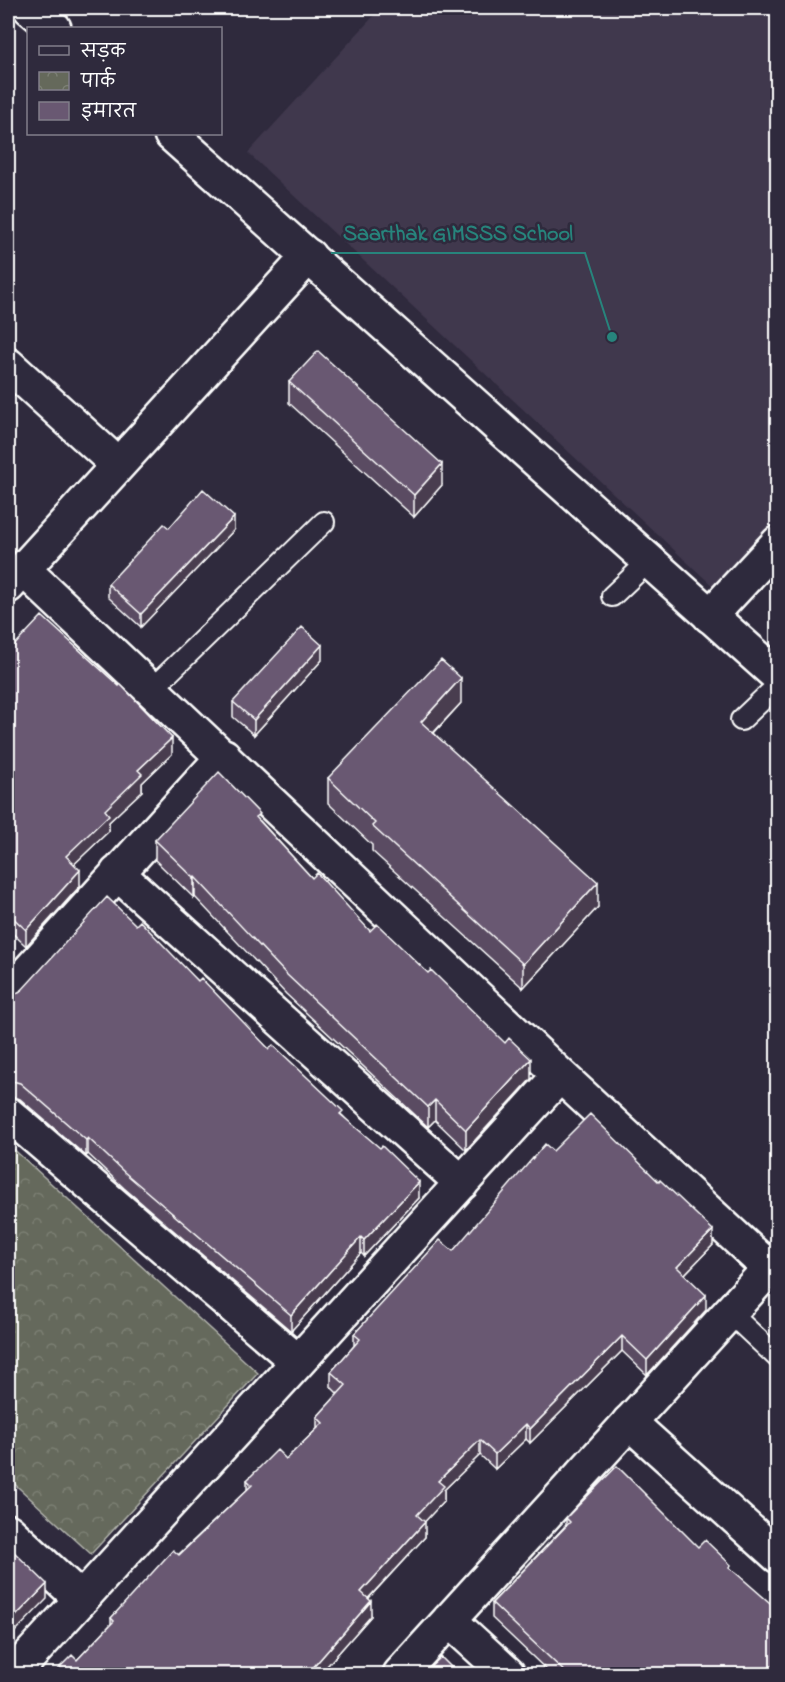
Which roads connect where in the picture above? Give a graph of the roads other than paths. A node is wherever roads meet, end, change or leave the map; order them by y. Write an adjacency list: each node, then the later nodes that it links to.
1 (30, 8): 2 (street)
2 (53, 27)
3 (172, 135): 4 (street)
4 (309, 256): 6 (street); 9 (street)
5 (8, 365): 6 (street)
6 (118, 465): 10 (street)
7 (324, 522): 15 (lane)
8 (777, 543): 12 (street)
9 (649, 561): 11 (lane); 12 (street)
10 (16, 578): 15 (street)
11 (612, 596)
12 (710, 616): 13 (street)
13 (777, 676)
14 (777, 685): 16 (lane)
15 (152, 689): 17 (street)
16 (741, 720)
17 (224, 756): 18 (street); 20 (street)
18 (117, 873): 19 (street); 22 (street)
19 (8, 994)
20 (560, 1075): 22 (street); 23 (street)
21 (8, 1114): 26 (street)
22 (462, 1183): 26 (street)
23 (773, 1263): 24 (street)
24 (729, 1312): 25 (lane); 27 (street)
25 (777, 1358)
26 (297, 1362): 30 (street)
27 (629, 1422): 29 (street); 31 (street)
28 (8, 1531): 30 (street)
29 (777, 1556)
30 (81, 1599): 32 (street)
31 (449, 1620): 33 (street); 34 (street)
32 (13, 1674)
33 (399, 1674)
34 (508, 1674)

